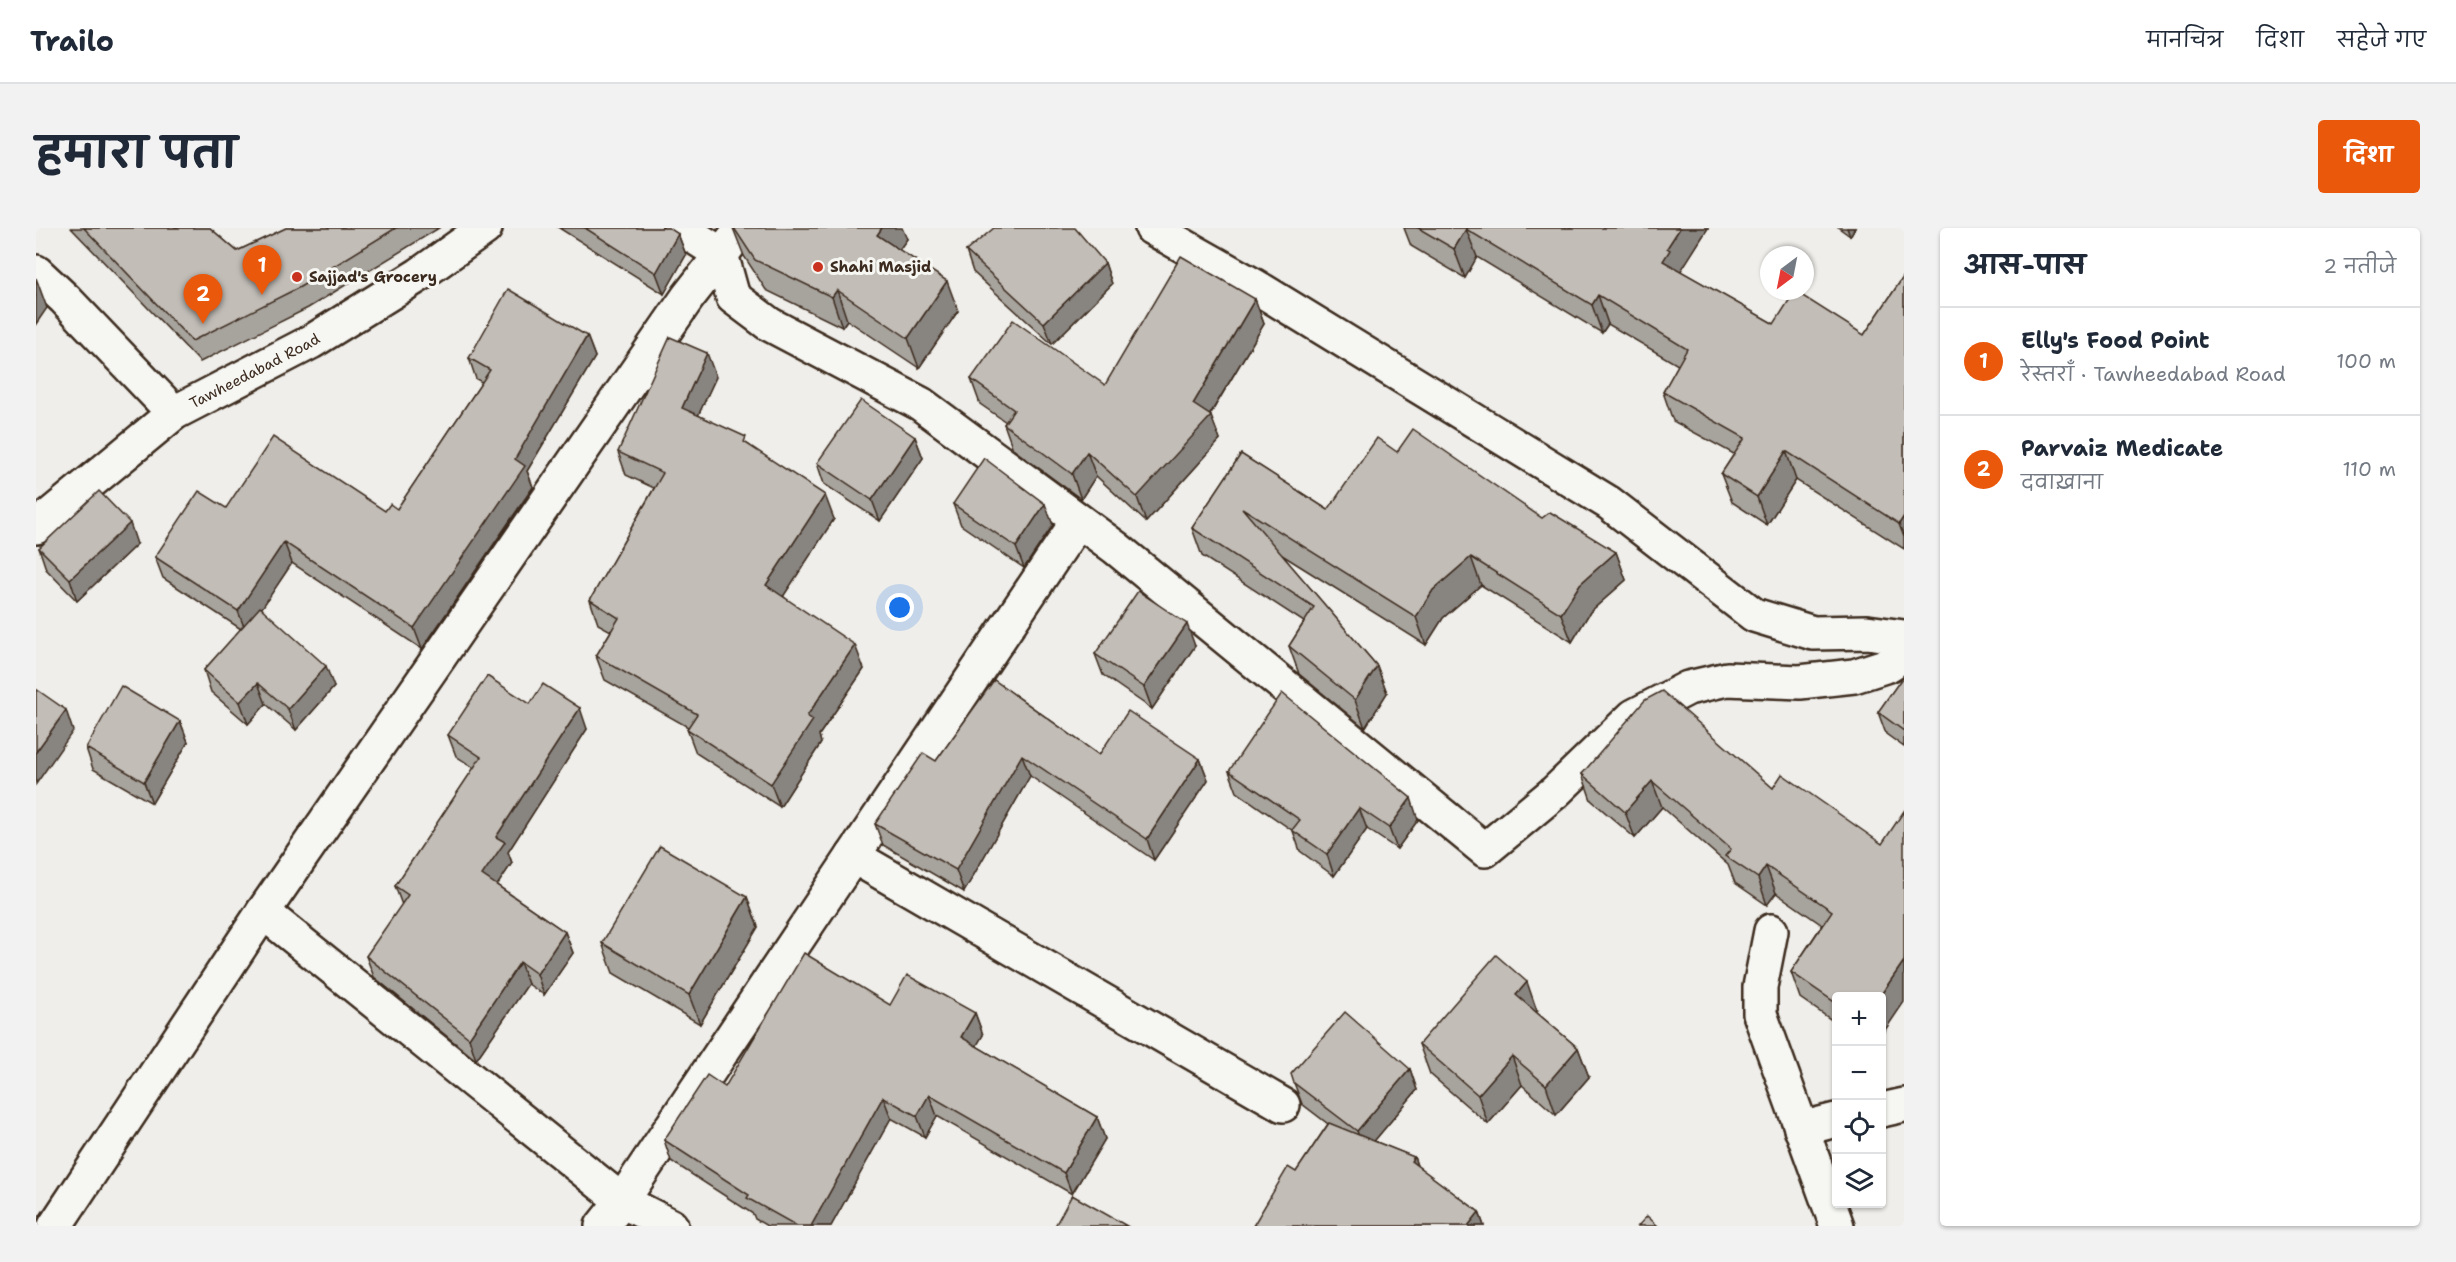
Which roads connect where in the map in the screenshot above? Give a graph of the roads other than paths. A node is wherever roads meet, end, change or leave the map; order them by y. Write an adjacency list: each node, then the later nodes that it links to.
1 (485, 228): 7 (street, Tawheedabad Road)
2 (680, 228): 5 (street)
3 (742, 228): 5 (street)
4 (1152, 228): 10 (street)
5 (721, 254): 8 (street); 13 (street)
6 (36, 272): 7 (street)
7 (174, 413): 9 (street, Tawheedabad Road)
8 (1078, 521): 11 (street); 12 (street)
9 (36, 527)
10 (1904, 637)
11 (1904, 655)
12 (853, 856): 15 (street); 20 (street)
13 (264, 912): 20 (street); 21 (street)
14 (1771, 931): 19 (street)
15 (1284, 1105)
16 (1904, 1105): 17 (street)
17 (1886, 1109)
18 (1832, 1121): 19 (street)
19 (1801, 1129): 24 (street)
20 (622, 1200): 22 (street); 23 (street)
21 (55, 1226)
22 (602, 1226)
23 (671, 1226)
24 (1838, 1226)

